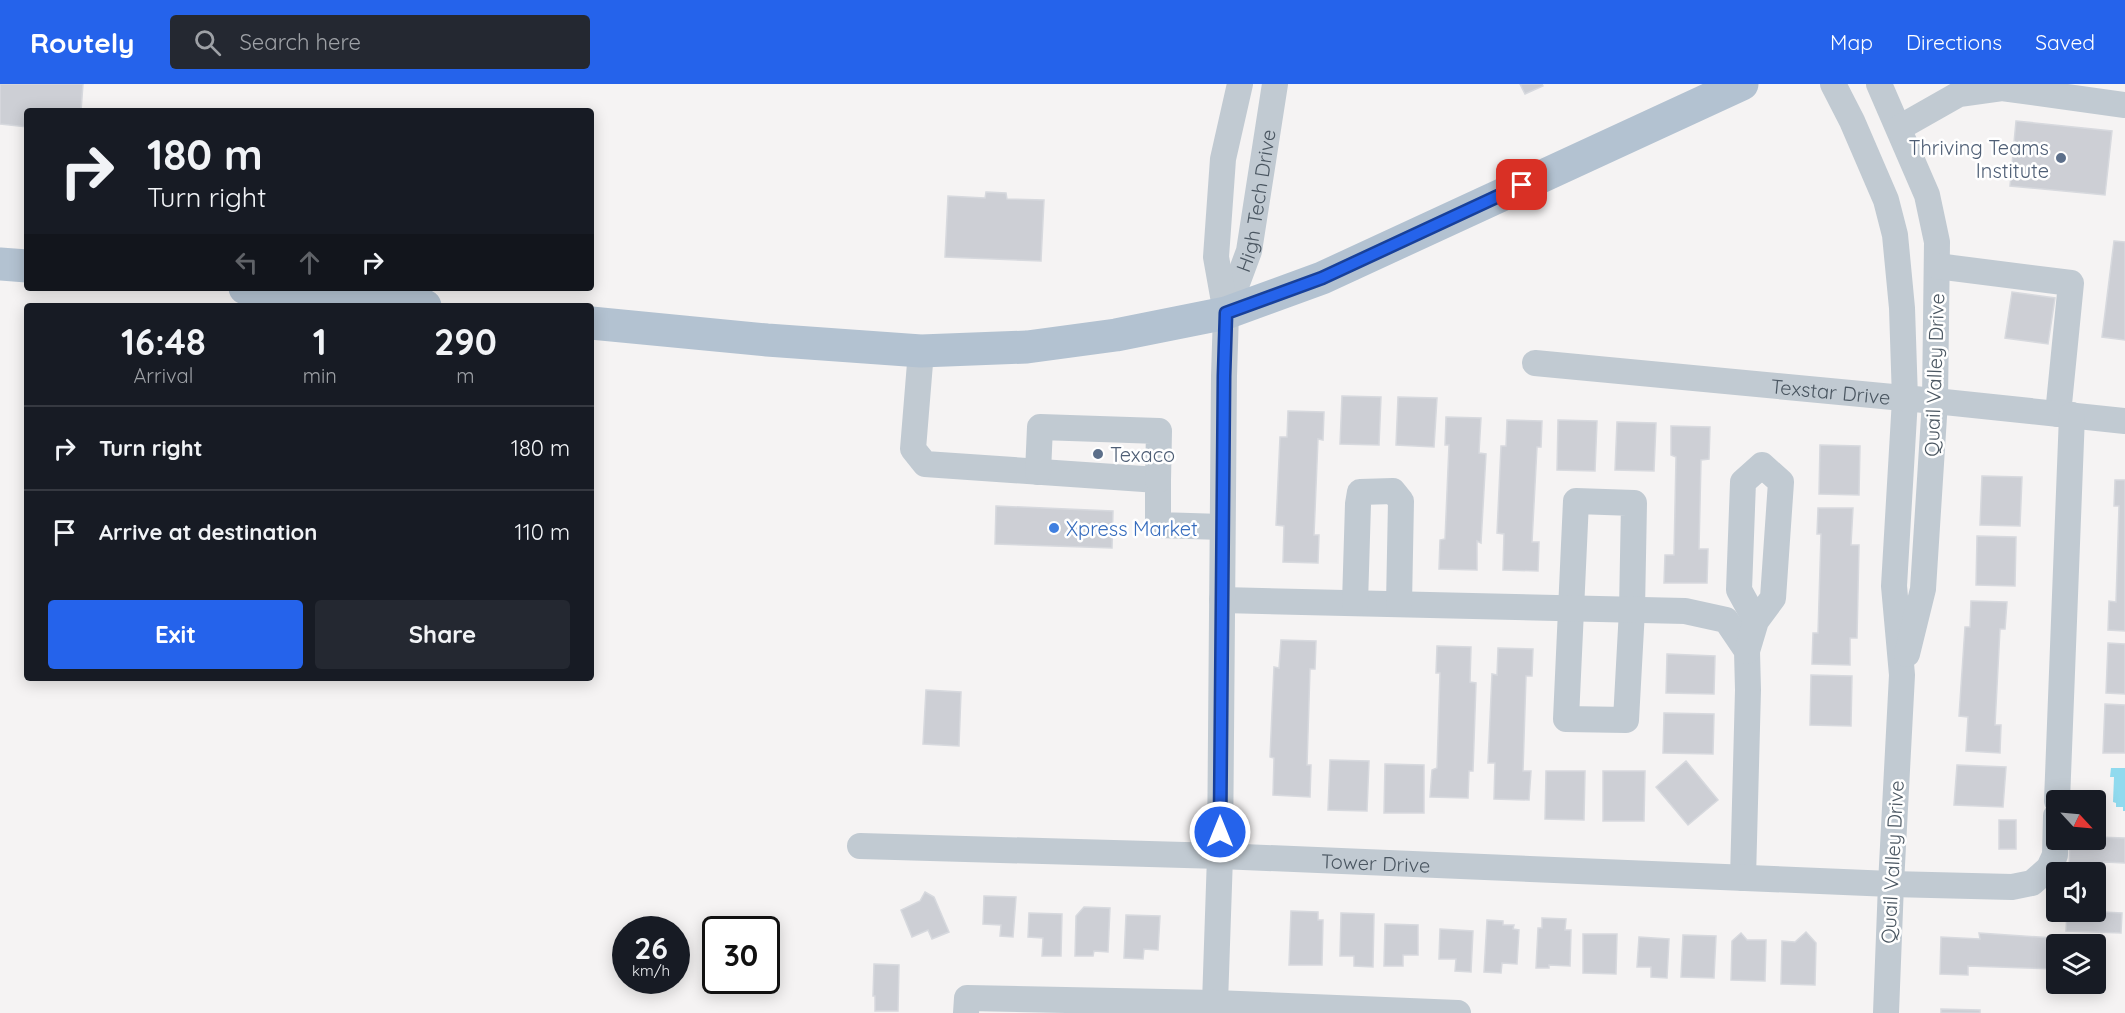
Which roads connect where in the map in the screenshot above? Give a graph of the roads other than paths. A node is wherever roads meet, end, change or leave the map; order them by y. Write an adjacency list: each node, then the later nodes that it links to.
1 (1240, 84): 13 (street, High Tech Drive)
2 (1275, 84): 13 (street, High Tech Drive)
3 (1742, 84): 13 (main road)
4 (1833, 84): 17 (street, Quail Valley Drive)
5 (1879, 84): 7 (street, Quail Valley Drive)
6 (2125, 105): 7 (street)
7 (1899, 128): 10 (street, Quail Valley Drive)
8 (0, 264): 9 (main road)
9 (24, 266)
10 (1937, 266): 18 (street, Quail Valley Drive); 19 (street)
11 (275, 291): 12 (main road)
12 (395, 303)
13 (1226, 313): 15 (main road); 23 (street, High Tech Drive)
14 (594, 323): 15 (main road)
15 (921, 351): 21 (street)
16 (1535, 363): 17 (street, Texstar Drive)
17 (1905, 399): 18 (street, Texstar Drive); 31 (street, Quail Valley Drive)
18 (1935, 401): 19 (street, Texstar Drive); 31 (street, Quail Valley Drive)
19 (2065, 415): 20 (street, Texstar Drive); 32 (street)
20 (2125, 421)
21 (1038, 472): 22 (street); 22 (street)
22 (1158, 480): 23 (street)
23 (1222, 526): 24 (street, High Tech Drive)
24 (1222, 600): 25 (street); 35 (street, High Tech Drive)
25 (1354, 603): 26 (street); 26 (street)
26 (1399, 604): 27 (street)
27 (1572, 608): 28 (street); 28 (street); 28 (street)
28 (1632, 610): 30 (street)
29 (1756, 621): 29 (street); 30 (street)
30 (1747, 651): 36 (street)
31 (1902, 675): 37 (street, Quail Valley Drive)
32 (2057, 790)
33 (860, 846): 35 (street, Tower Drive)
34 (2055, 850): 37 (street, Tower Drive)
35 (1220, 856): 36 (street, Tower Drive); 38 (street, High Tech Drive)
36 (1743, 878): 37 (street, Tower Drive)
37 (1891, 884): 41 (street, Quail Valley Drive)
38 (1215, 1003): 39 (street); 40 (street)
39 (966, 1013)
40 (1458, 1013)
41 (1886, 1013)

